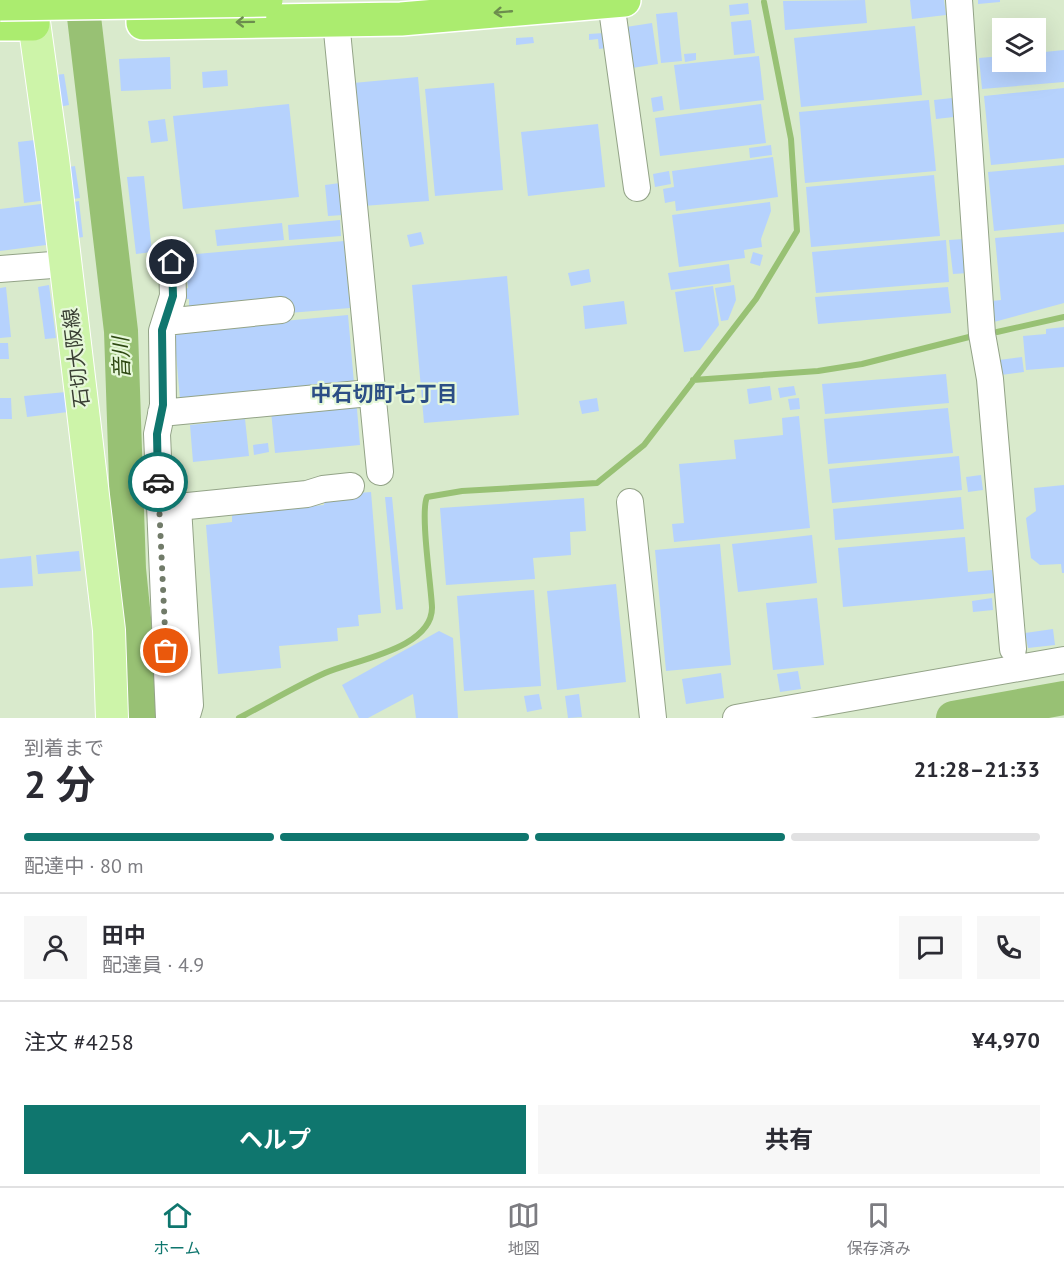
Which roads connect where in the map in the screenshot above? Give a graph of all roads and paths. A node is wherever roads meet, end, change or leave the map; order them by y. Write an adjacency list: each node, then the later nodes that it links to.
1 (266, 0): 2 (highway); 5 (highway, bridge)
2 (307, 0)
3 (959, 0): 21 (street)
4 (617, 1): 8 (highway, one-way to 8); 10 (street)
5 (0, 4)
6 (143, 11): 8 (highway, one-way to 6)
7 (32, 12): 9 (highway); 12 (main road, 石切大阪線)
8 (336, 21): 18 (street)
9 (0, 24)
10 (638, 188)
11 (172, 262): 15 (street)
12 (65, 264): 13 (street); 23 (main road, 石切大阪線)
13 (0, 269)
14 (281, 310): 15 (street)
15 (165, 322): 17 (street)
16 (359, 394): 17 (street)
17 (161, 413): 24 (street)
18 (380, 472)
19 (351, 486): 24 (street)
20 (630, 502): 25 (street)
21 (1013, 649)
22 (1064, 660): 26 (street)
23 (112, 718)
24 (175, 718)
25 (653, 718)
26 (736, 718)

